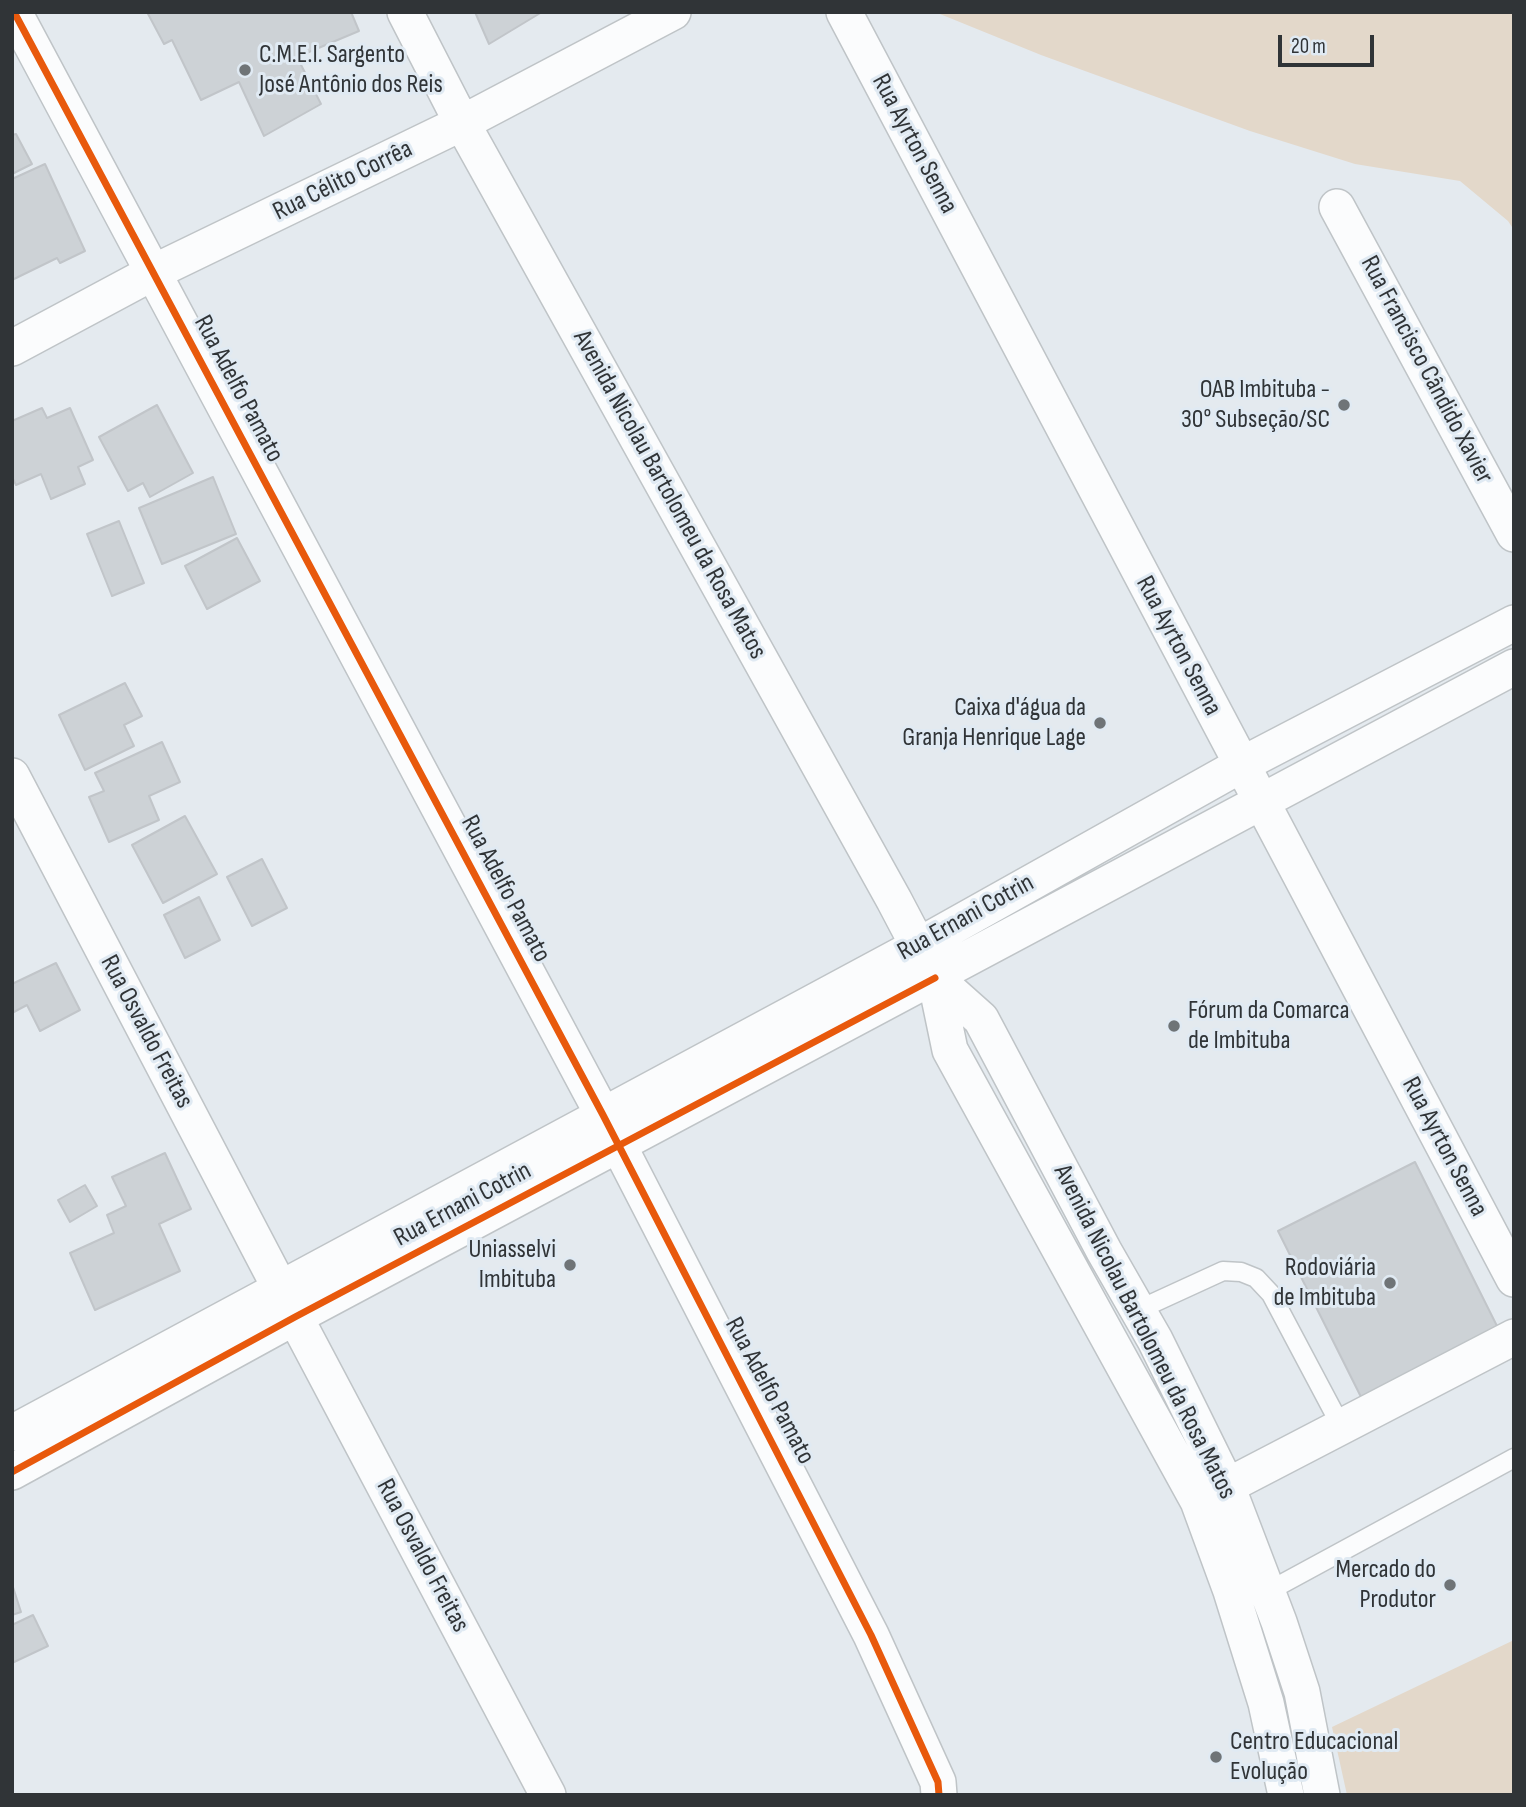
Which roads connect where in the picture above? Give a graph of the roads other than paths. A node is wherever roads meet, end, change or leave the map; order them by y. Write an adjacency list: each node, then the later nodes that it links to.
1 (14, 12): 7 (street, Rua Adelfo Pamato)
2 (405, 12): 5 (street, Avenida Nicolau Bartolomeu da Rosa Matos)
3 (673, 12): 5 (street, Rua Célito Corrêa)
4 (844, 12): 12 (street, Rua Ayrton Senna)
5 (462, 123): 7 (street, Rua Célito Corrêa); 15 (street, Avenida Nicolau Bartolomeu da Rosa Matos)
6 (1337, 206): 9 (street, Rua Francisco Cândido Xavier)
7 (152, 273): 8 (street, Rua Célito Corrêa); 17 (street, Rua Adelfo Pamato)
8 (12, 348)
9 (1514, 534)
10 (1514, 623): 12 (street, Rua Ernani Cotrin)
11 (1514, 667): 14 (street, Rua Ernani Cotrin)
12 (1241, 765): 14 (street, Rua Ayrton Senna); 15 (street, Rua Ernani Cotrin)
13 (12, 776): 20 (street, Rua Osvaldo Freitas)
14 (1261, 803): 16 (street, Rua Ernani Cotrin); 19 (street, Rua Ayrton Senna)
15 (918, 946): 16 (street, Avenida Nicolau Bartolomeu da Rosa Matos); 17 (street, Rua Ernani Cotrin)
16 (935, 978): 18 (street, Rua Ernani Cotrin); 21 (street, Avenida Nicolau Bartolomeu da Rosa Matos); 27 (street, Avenida Nicolau Bartolomeu da Rosa Matos)
17 (603, 1115): 18 (street, Rua Adelfo Pamato); 20 (street, Rua Ernani Cotrin)
18 (618, 1147): 20 (street, Rua Ernani Cotrin); 32 (street, Rua Adelfo Pamato)
19 (1514, 1279)
20 (288, 1303): 24 (street, Rua Ernani Cotrin); 26 (street, Rua Ernani Cotrin); 31 (street, Rua Osvaldo Freitas)
21 (1138, 1310): 23 (lane); 27 (street, Avenida Nicolau Bartolomeu da Rosa Matos)
22 (1514, 1337): 23 (street)
23 (1341, 1426): 27 (street)
24 (12, 1433)
25 (1514, 1458): 28 (lane)
26 (12, 1472)
27 (1213, 1493): 28 (street, Avenida Nicolau Bartolomeu da Rosa Matos); 30 (street, Avenida Nicolau Bartolomeu da Rosa Matos)
28 (1267, 1592): 29 (street, Avenida Nicolau Bartolomeu da Rosa Matos)
29 (1301, 1692): 30 (street); 34 (street, Avenida Nicolau Bartolomeu da Rosa Matos)
30 (1266, 1703): 33 (street, Avenida Nicolau Bartolomeu da Rosa Matos)
31 (548, 1795)
32 (939, 1795)
33 (1286, 1795)
34 (1322, 1795)

